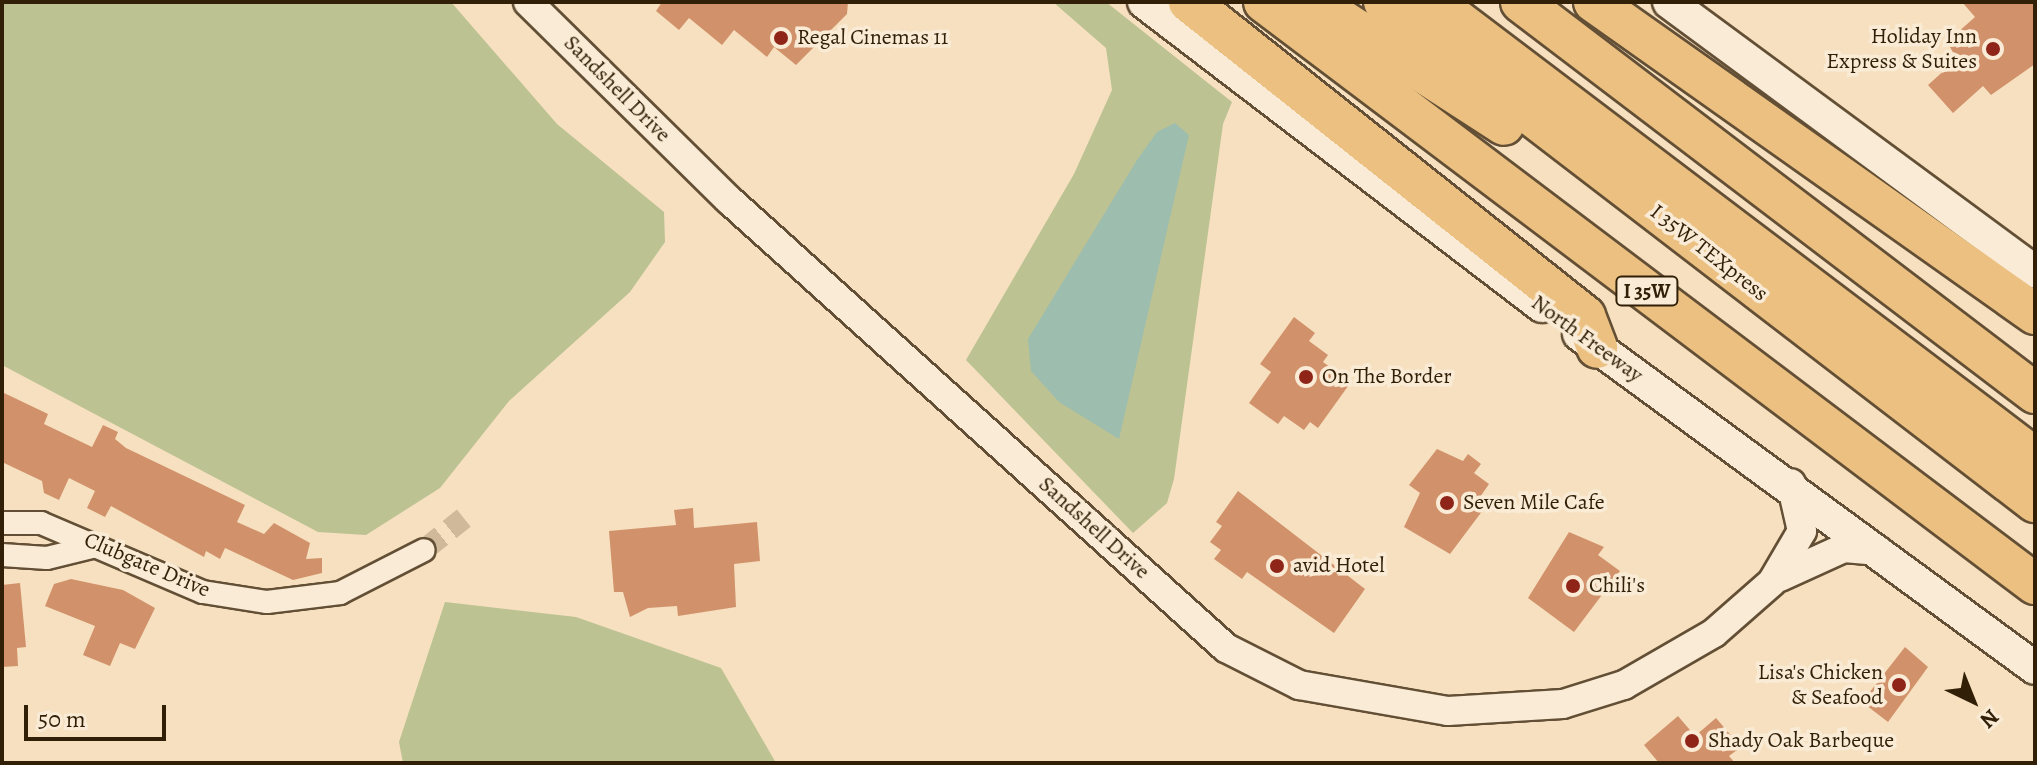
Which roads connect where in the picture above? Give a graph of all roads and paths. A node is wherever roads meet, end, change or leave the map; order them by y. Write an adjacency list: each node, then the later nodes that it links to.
1 (528, 2): 24 (street, Sandshell Drive)
2 (1144, 2): 13 (main road, North Freeway)
3 (1189, 2): 13 (highway)
4 (1264, 2): 25 (highway, I 35W)
5 (1314, 2): 14 (highway)
6 (1384, 2): 14 (highway, I 35W TEXpress)
7 (1433, 2): 16 (highway, I 35W TEXpress)
8 (1521, 2): 15 (highway)
9 (1594, 2): 12 (highway)
10 (1669, 2): 11 (main road)
11 (2035, 272)
12 (2035, 314)
13 (1597, 348): 17 (main road, North Freeway)
14 (1838, 353): 18 (highway, I 35W TEXpress)
15 (2035, 393)
16 (2035, 458)
17 (1791, 483): 22 (main road, North Freeway); 24 (street, Sandshell Drive)
18 (2035, 502)
19 (2, 523): 20 (street, Clubgate Drive)
20 (92, 547): 21 (street, Clubgate Drive); 23 (street)
21 (424, 550)
22 (1879, 551): 24 (street, Sandshell Drive); 26 (main road, North Freeway)
23 (2, 555)
24 (1772, 582)
25 (2033, 584)
26 (2035, 668)

